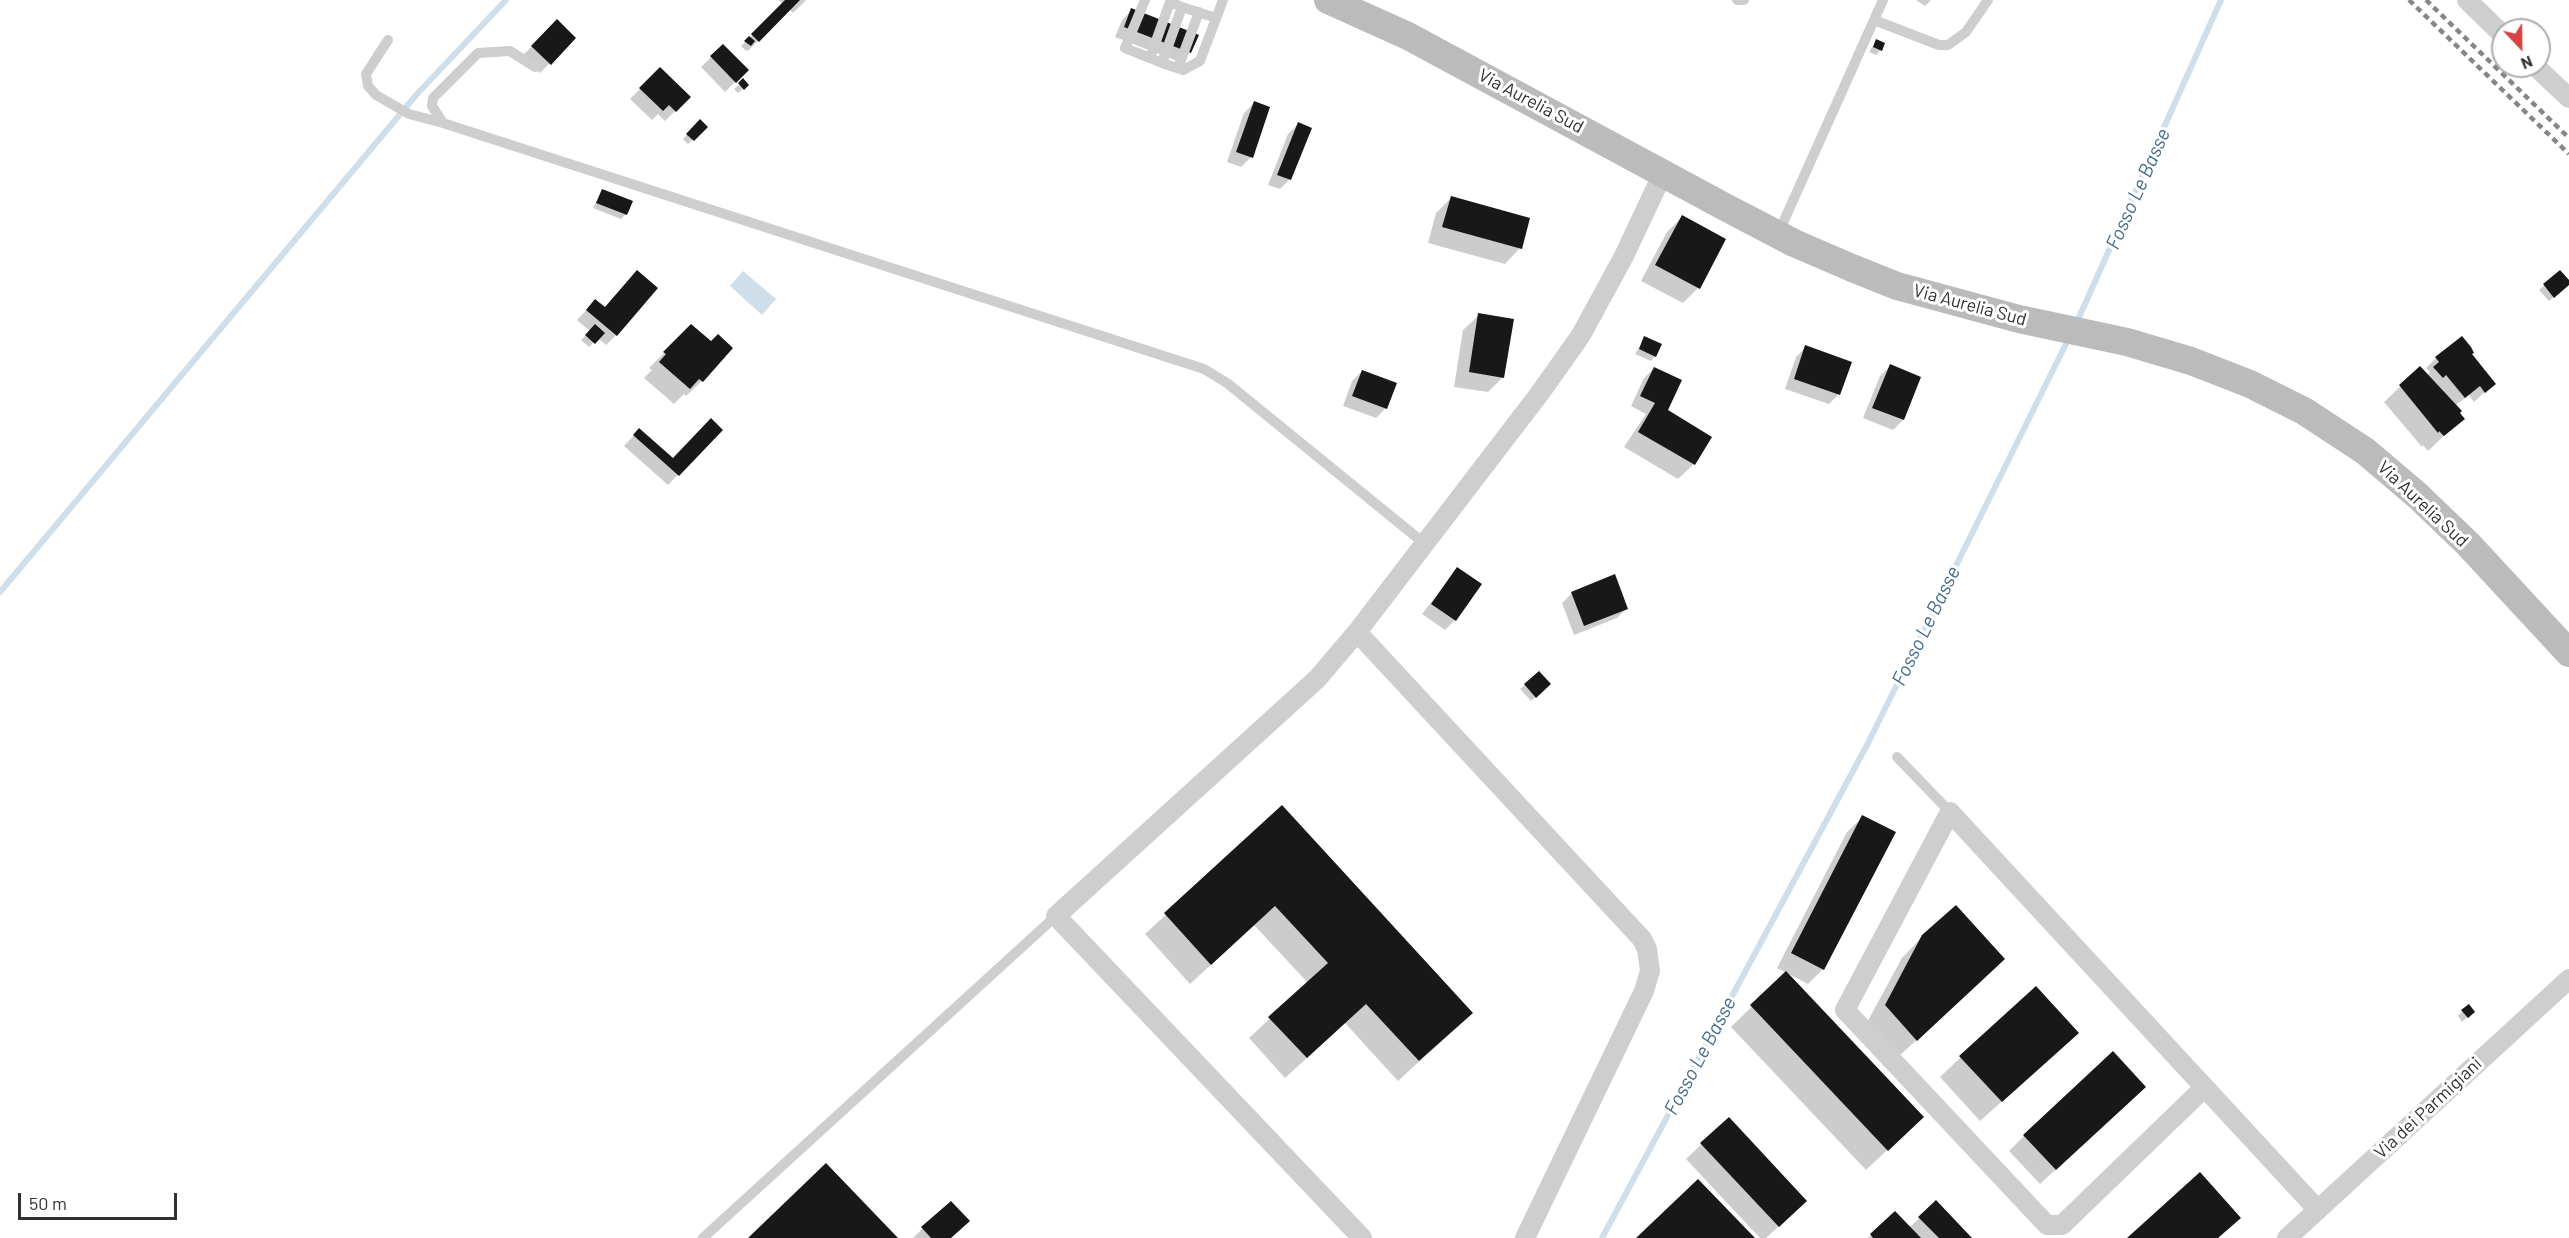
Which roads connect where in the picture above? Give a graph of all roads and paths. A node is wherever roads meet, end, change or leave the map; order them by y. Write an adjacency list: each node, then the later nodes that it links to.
1 (1145, 0): 16 (lane)
2 (1223, 0): 12 (lane)
3 (1737, 0): 4 (lane)
4 (1744, 0)
5 (1883, 0): 13 (lane)
6 (1988, 0): 13 (lane)
7 (2467, 0): 14 (street)
8 (1167, 1): 10 (lane); 16 (lane)
9 (1340, 2): 23 (main road, Via Aurelia Sud)
10 (1182, 7): 11 (lane); 17 (lane)
11 (1199, 12): 12 (lane); 19 (lane)
12 (1216, 18): 19 (lane)
13 (1874, 20): 24 (lane)
14 (2491, 23)
15 (388, 40): 22 (lane)
16 (1150, 58): 17 (lane)
17 (1162, 63): 19 (lane)
18 (535, 67): 22 (lane)
19 (1178, 68)
20 (2548, 78): 21 (street)
21 (2569, 98)
22 (443, 123): 25 (lane)
23 (1664, 173): 24 (main road, Via Aurelia Sud); 25 (street)
24 (1778, 234): 27 (main road, Via Aurelia Sud)
25 (1425, 544): 26 (street)
26 (1357, 632): 30 (street); 36 (street)
27 (2569, 653)
28 (1897, 757): 29 (lane)
29 (1950, 812): 32 (street); 32 (street)
30 (1056, 916): 34 (lane); 35 (street)
31 (2569, 979): 33 (street, Via dei Parmigiani)
32 (2205, 1088): 33 (street)
33 (2318, 1210): 37 (street, Via dei Parmigiani)
34 (703, 1238)
35 (1362, 1238)
36 (1525, 1238)
37 (2287, 1238)

